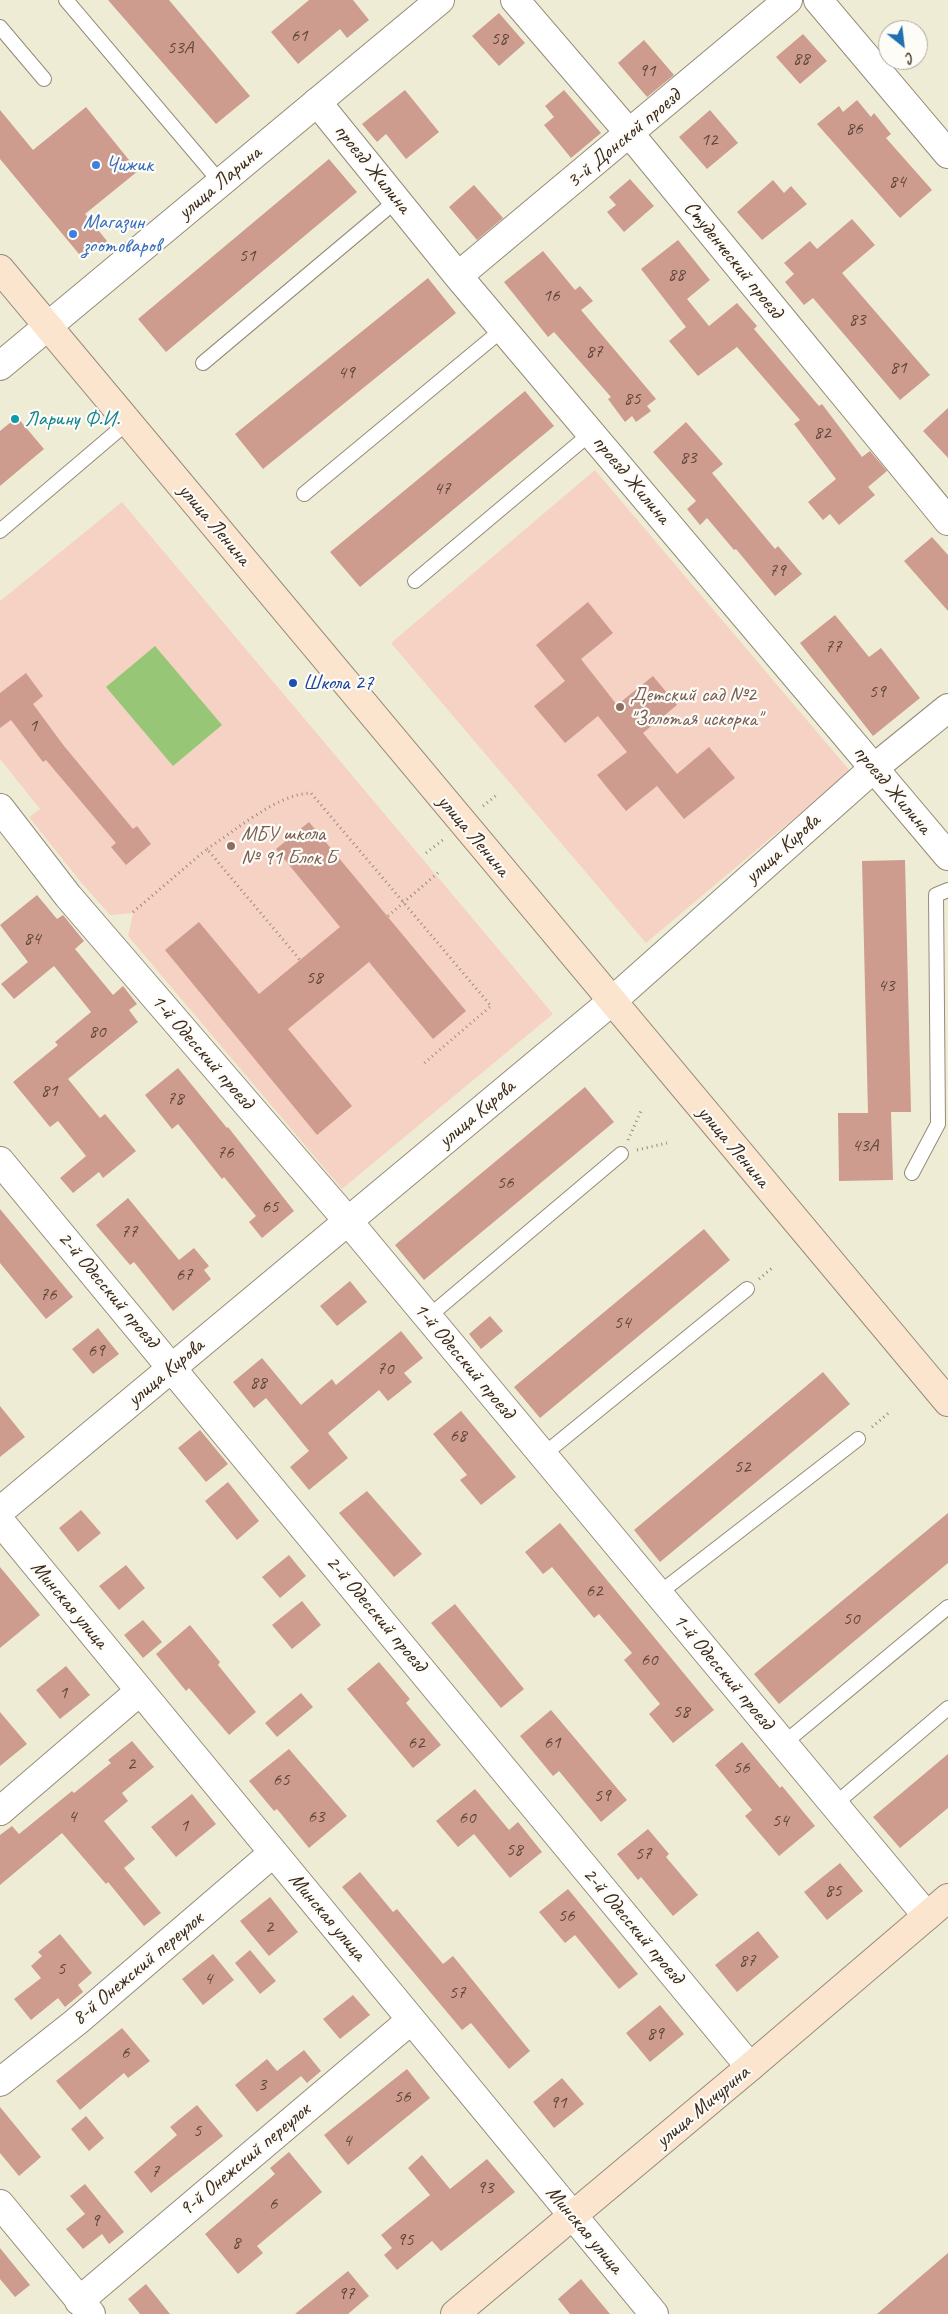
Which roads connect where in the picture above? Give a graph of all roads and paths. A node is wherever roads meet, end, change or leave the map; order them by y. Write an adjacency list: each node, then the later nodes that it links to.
1 (66, 0): 11 (lane)
2 (440, 0): 8 (street, улица Ларина)
3 (515, 0): 9 (street, Студенческий проезд)
4 (788, 0): 9 (street, 3-й Донской проезд)
5 (818, 0): 10 (street)
6 (0, 27): 7 (lane)
7 (44, 79)
8 (317, 102): 11 (street, улица Ларина); 12 (street, проезд Жилина)
9 (630, 134): 14 (street, 3-й Донской проезд); 22 (street, Студенческий проезд)
10 (948, 154)
11 (221, 183): 15 (street, улица Ларина)
12 (397, 200): 14 (street, проезд Жилина); 17 (lane)
13 (0, 268): 15 (main road, улица Ленина)
14 (458, 276): 16 (street, проезд Жилина)
15 (48, 326): 18 (street, улица Ларина); 19 (main road, улица Ленина)
16 (503, 329): 20 (street, проезд Жилина); 21 (lane)
17 (204, 363)
18 (0, 366)
19 (128, 422): 23 (lane); 40 (main road, улица Ленина)
20 (591, 432): 24 (lane); 26 (street, проезд Жилина)
21 (304, 494)
22 (948, 521)
23 (0, 531)
24 (415, 581)
25 (948, 708): 26 (street, улица Кирова)
26 (874, 768): 33 (street, проезд Жилина); 40 (street, улица Кирова)
27 (498, 794): 29 (path)
28 (0, 808): 47 (street, 1-й Одесский проезд)
29 (479, 810)
30 (444, 838): 32 (path)
31 (207, 849): 36 (path); 37 (path); 39 (path)
32 (426, 854)
33 (948, 856)
34 (440, 871): 36 (path)
35 (948, 890): 46 (lane)
36 (404, 903): 38 (path); 41 (path)
37 (133, 912)
38 (388, 916)
39 (300, 960)
40 (612, 1002): 47 (street, улица Кирова); 51 (main road, улица Ленина)
41 (422, 1065)
42 (641, 1111): 44 (path)
43 (667, 1143): 44 (path)
44 (621, 1154): 49 (lane)
45 (0, 1161): 50 (street, 2-й Одесский проезд)
46 (912, 1174)
47 (348, 1222): 49 (street, 1-й Одесский проезд); 50 (street, улица Кирова)
48 (747, 1289): 54 (lane)
49 (428, 1317): 54 (street, 1-й Одесский проезд)
50 (173, 1368): 55 (street, улица Кирова); 68 (street, 2-й Одесский проезд)
51 (948, 1402)
52 (891, 1411): 53 (path)
53 (858, 1439): 57 (lane)
54 (543, 1455): 57 (street, 1-й Одесский проезд)
55 (0, 1512)
56 (0, 1521): 59 (street, Минская улица)
57 (658, 1594): 61 (street, 1-й Одесский проезд)
58 (948, 1608): 61 (lane)
59 (140, 1691): 63 (street); 64 (street, Минская улица)
60 (948, 1708): 62 (lane)
61 (783, 1744): 62 (street, 1-й Одесский проезд)
62 (834, 1805): 66 (street, 1-й Одесский проезд)
63 (0, 1811)
64 (273, 1852): 67 (street, Минская улица); 69 (street, 8-й Онежский переулок)
65 (948, 1898): 66 (main road, улица Мичурина)
66 (927, 1916): 68 (main road, улица Мичурина)
67 (411, 2020): 71 (street, Минская улица); 72 (street, 9-й Онежский переулок)
68 (750, 2067): 71 (main road, улица Мичурина)
69 (0, 2082)
70 (0, 2204): 72 (street)
71 (573, 2216): 73 (main road, улица Мичурина); 74 (street, Минская улица)
72 (85, 2308)
73 (455, 2314)
74 (654, 2314)

